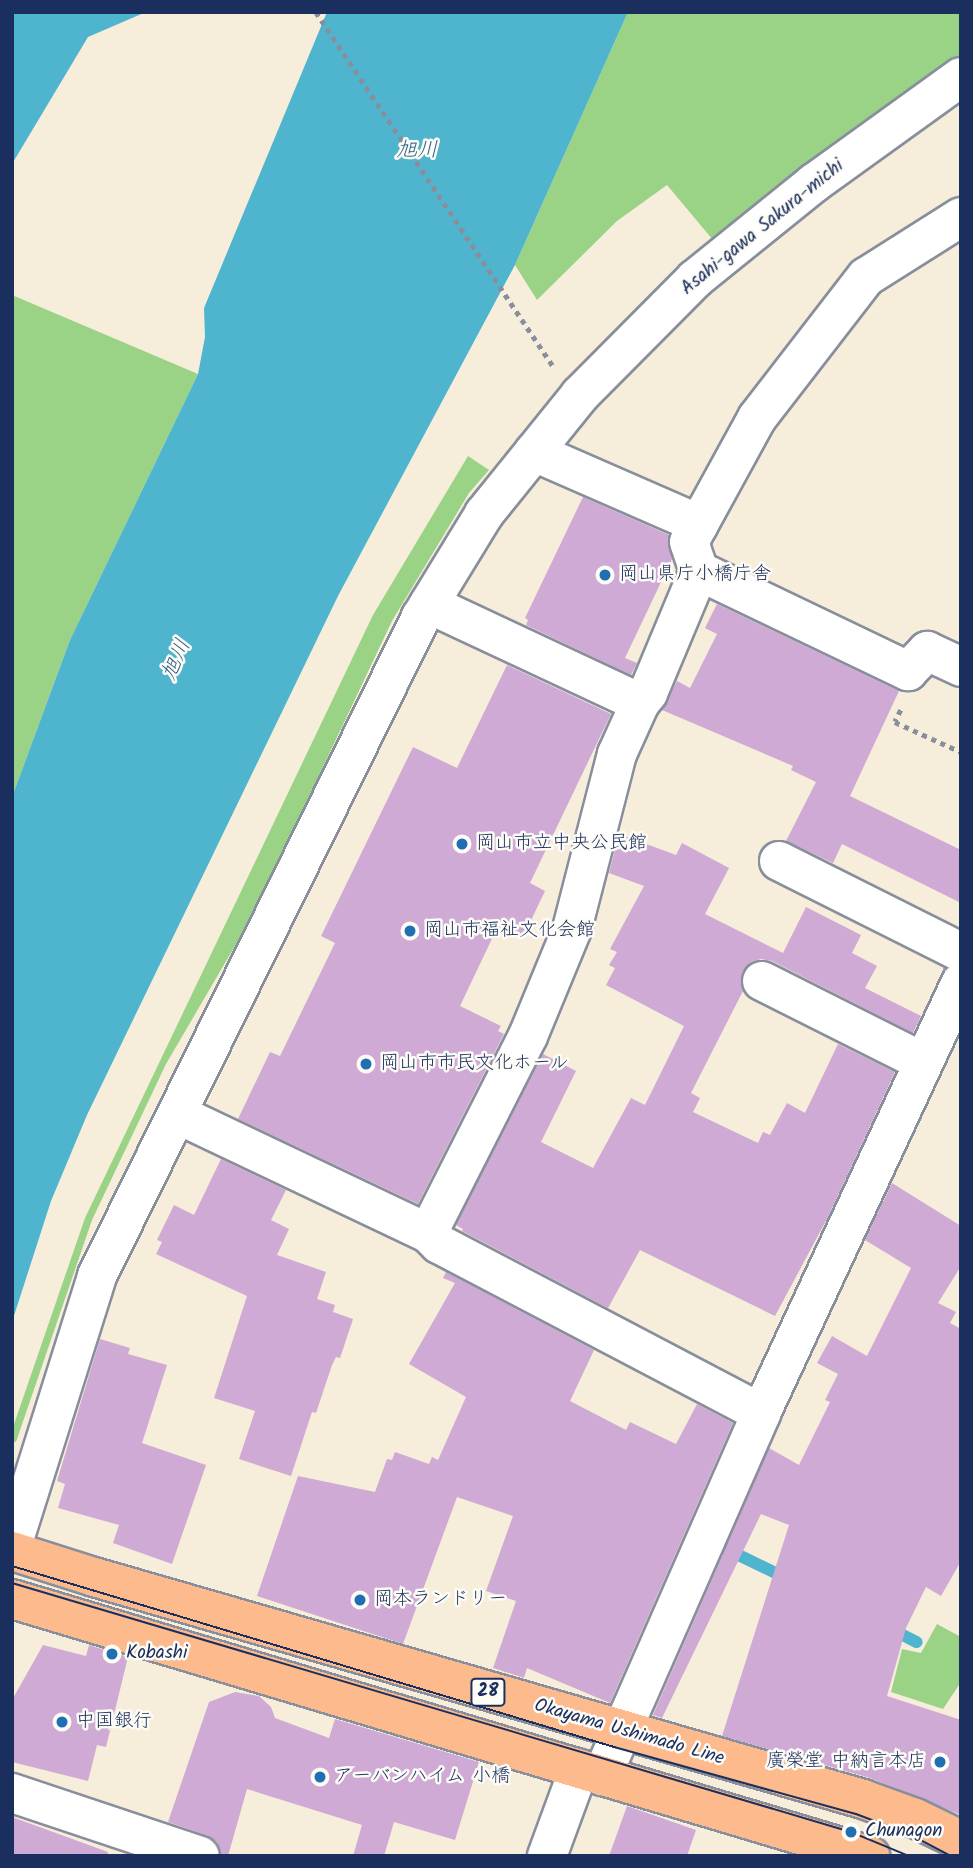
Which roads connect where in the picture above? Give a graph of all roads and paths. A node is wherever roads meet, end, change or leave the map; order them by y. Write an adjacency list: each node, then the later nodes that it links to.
1 (316, 12): 4 (path)
2 (961, 77): 4 (street, Asahi-gawa Sakura-michi)
3 (961, 218): 6 (street)
4 (569, 385): 5 (street, Asahi-gawa Sakura-michi)
5 (534, 452): 6 (street); 8 (street, Asahi-gawa Sakura-michi)
6 (699, 524): 7 (street)
7 (699, 571): 10 (street); 11 (street)
8 (429, 604): 11 (street); 18 (street, Asahi-gawa Sakura-michi)
9 (961, 667): 10 (street)
10 (908, 671): 12 (path)
11 (640, 703): 19 (street)
12 (961, 752)
13 (779, 861): 14 (street)
14 (961, 952)
15 (762, 981): 17 (street)
16 (961, 982): 17 (street)
17 (923, 1062): 20 (street)
18 (177, 1114): 19 (street); 21 (street, Asahi-gawa Sakura-michi)
19 (428, 1233): 20 (street)
20 (761, 1413): 23 (street)
21 (12, 1548): 23 (main road, Okayama Ushimado Line / 28)
22 (12, 1599): 24 (main road, 28)
23 (621, 1731): 24 (street); 26 (main road, Okayama Ushimado Line / 28)
24 (591, 1772): 28 (street); 29 (main road, 28)
25 (12, 1793): 27 (street)
26 (961, 1840)
27 (200, 1856)
28 (547, 1856)
29 (870, 1856)

